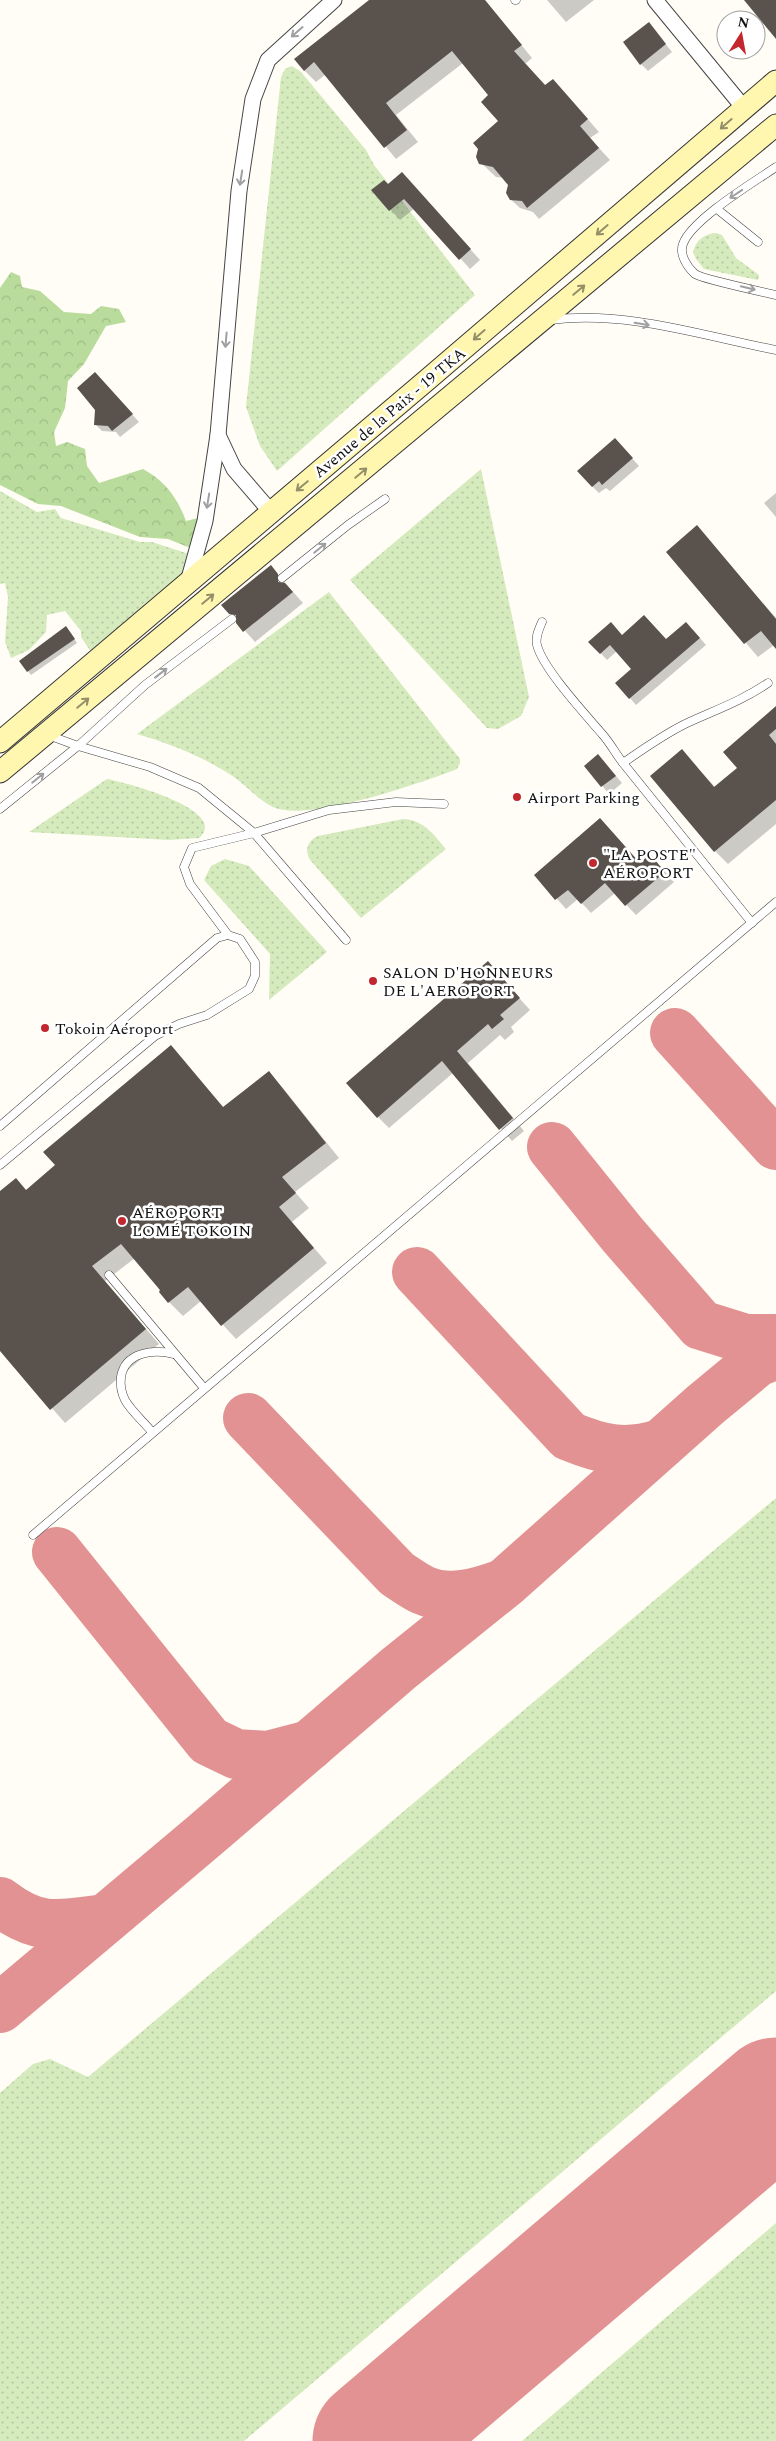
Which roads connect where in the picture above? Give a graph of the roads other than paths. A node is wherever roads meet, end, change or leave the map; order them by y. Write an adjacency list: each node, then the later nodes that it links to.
1 (334, 0): 12 (street, one-way to 12)
2 (655, 0): 4 (street)
3 (776, 81): 4 (main road, Avenue de la Paix - 19 TKA)
4 (744, 108): 14 (main road, Avenue de la Paix - 19 TKA, one-way to 14)
5 (776, 125): 10 (main road, Avenue de la Paix - 19 TKA, one-way to 5)
6 (776, 167): 7 (lane, one-way to 7)
7 (717, 209): 8 (lane); 9 (lane, one-way to 9)
8 (758, 242)
9 (776, 295)
10 (542, 322): 11 (lane, one-way to 11); 20 (main road, Avenue de la Paix - 19 TKA, one-way to 10)
11 (776, 350)
12 (218, 435): 14 (street); 16 (street, one-way to 16)
13 (385, 499): 15 (lane, one-way to 13)
14 (271, 512): 16 (main road, Avenue de la Paix - 19 TKA)
15 (282, 578)
16 (188, 582): 21 (main road, Avenue de la Paix - 19 TKA)
17 (232, 618): 22 (lane, one-way to 17)
18 (542, 622): 23 (lane)
19 (768, 683): 23 (lane)
20 (46, 734): 22 (lane); 24 (main road, Avenue de la Paix - 19 TKA)
21 (0, 742)
22 (78, 746): 26 (lane, one-way to 22); 27 (lane)
23 (623, 763): 29 (lane)
24 (0, 772)
25 (444, 804): 27 (lane)
26 (0, 809)
27 (254, 833): 30 (lane); 31 (lane)
28 (776, 902): 29 (lane)
29 (752, 923): 36 (lane)
30 (228, 935): 32 (lane); 33 (lane)
31 (346, 940)
32 (0, 1126)
33 (0, 1165)
34 (109, 1275): 35 (lane)
35 (174, 1354): 36 (lane); 37 (lane)
36 (204, 1388): 37 (lane)
37 (152, 1432): 38 (lane)
38 (33, 1535)

